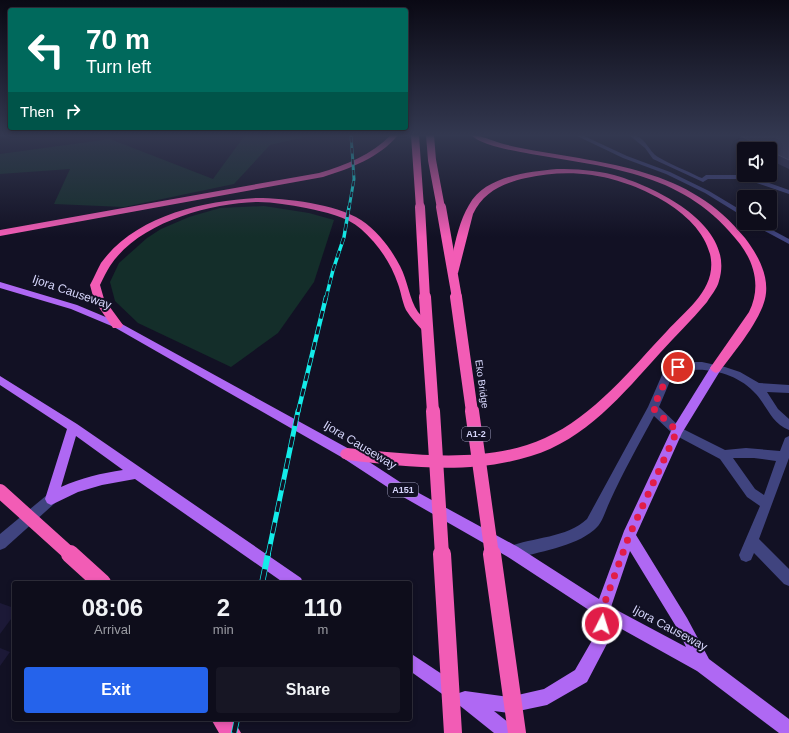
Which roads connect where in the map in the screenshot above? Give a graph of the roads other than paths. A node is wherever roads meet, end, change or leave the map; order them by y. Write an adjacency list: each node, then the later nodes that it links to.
1 (337, 169): 10 (highway)
2 (417, 169): 15 (highway, bridge)
3 (434, 169): 12 (highway, Eko Bridge / A1-2, bridge)
4 (628, 169): 16 (highway)
5 (658, 169): 8 (street)
6 (679, 169): 7 (street)
7 (789, 192)
8 (737, 212)
9 (767, 230): 11 (street)
10 (0, 233)
11 (789, 242)
12 (453, 273): 25 (highway); 49 (highway, Eko Bridge / A1-2, bridge)
13 (0, 285): 14 (main road, Ijora Causeway / A151)
14 (118, 325): 15 (highway); 25 (main road, Ijora Causeway / A151)
15 (427, 328): 47 (highway, bridge)
16 (716, 368): 18 (street); 20 (street); 23 (main road)
17 (0, 380): 22 (main road)
18 (755, 387): 19 (street); 21 (street)
19 (789, 389)
20 (653, 408): 23 (street); 35 (street)
21 (789, 425)
22 (73, 427): 28 (main road); 30 (main road)
23 (677, 431): 26 (street); 32 (main road)
24 (789, 440): 27 (street)
25 (347, 454): 35 (main road, Ijora Causeway / A151)
26 (724, 455): 27 (street); 31 (street)
27 (783, 457): 31 (street)
28 (137, 474): 30 (main road); 39 (main road)
29 (0, 491): 38 (highway, bridge)
30 (51, 499): 34 (street)
31 (767, 504): 33 (street)
32 (629, 536): 40 (main road); 42 (main road)
33 (752, 541): 36 (street); 37 (street)
34 (0, 543)
35 (513, 552): 40 (main road, Ijora Causeway / A151)
36 (746, 555)
37 (789, 579)
38 (100, 581)
39 (293, 581)
40 (602, 610): 42 (main road, Ijora Causeway / A151); 43 (main road)
41 (412, 662): 43 (main road)
42 (704, 665): 45 (main road, Ijora Causeway / A151)
43 (465, 699): 48 (main road)
44 (222, 721): 46 (highway)
45 (789, 730)
46 (231, 733)
47 (453, 733)
48 (508, 733)
49 (517, 733)

